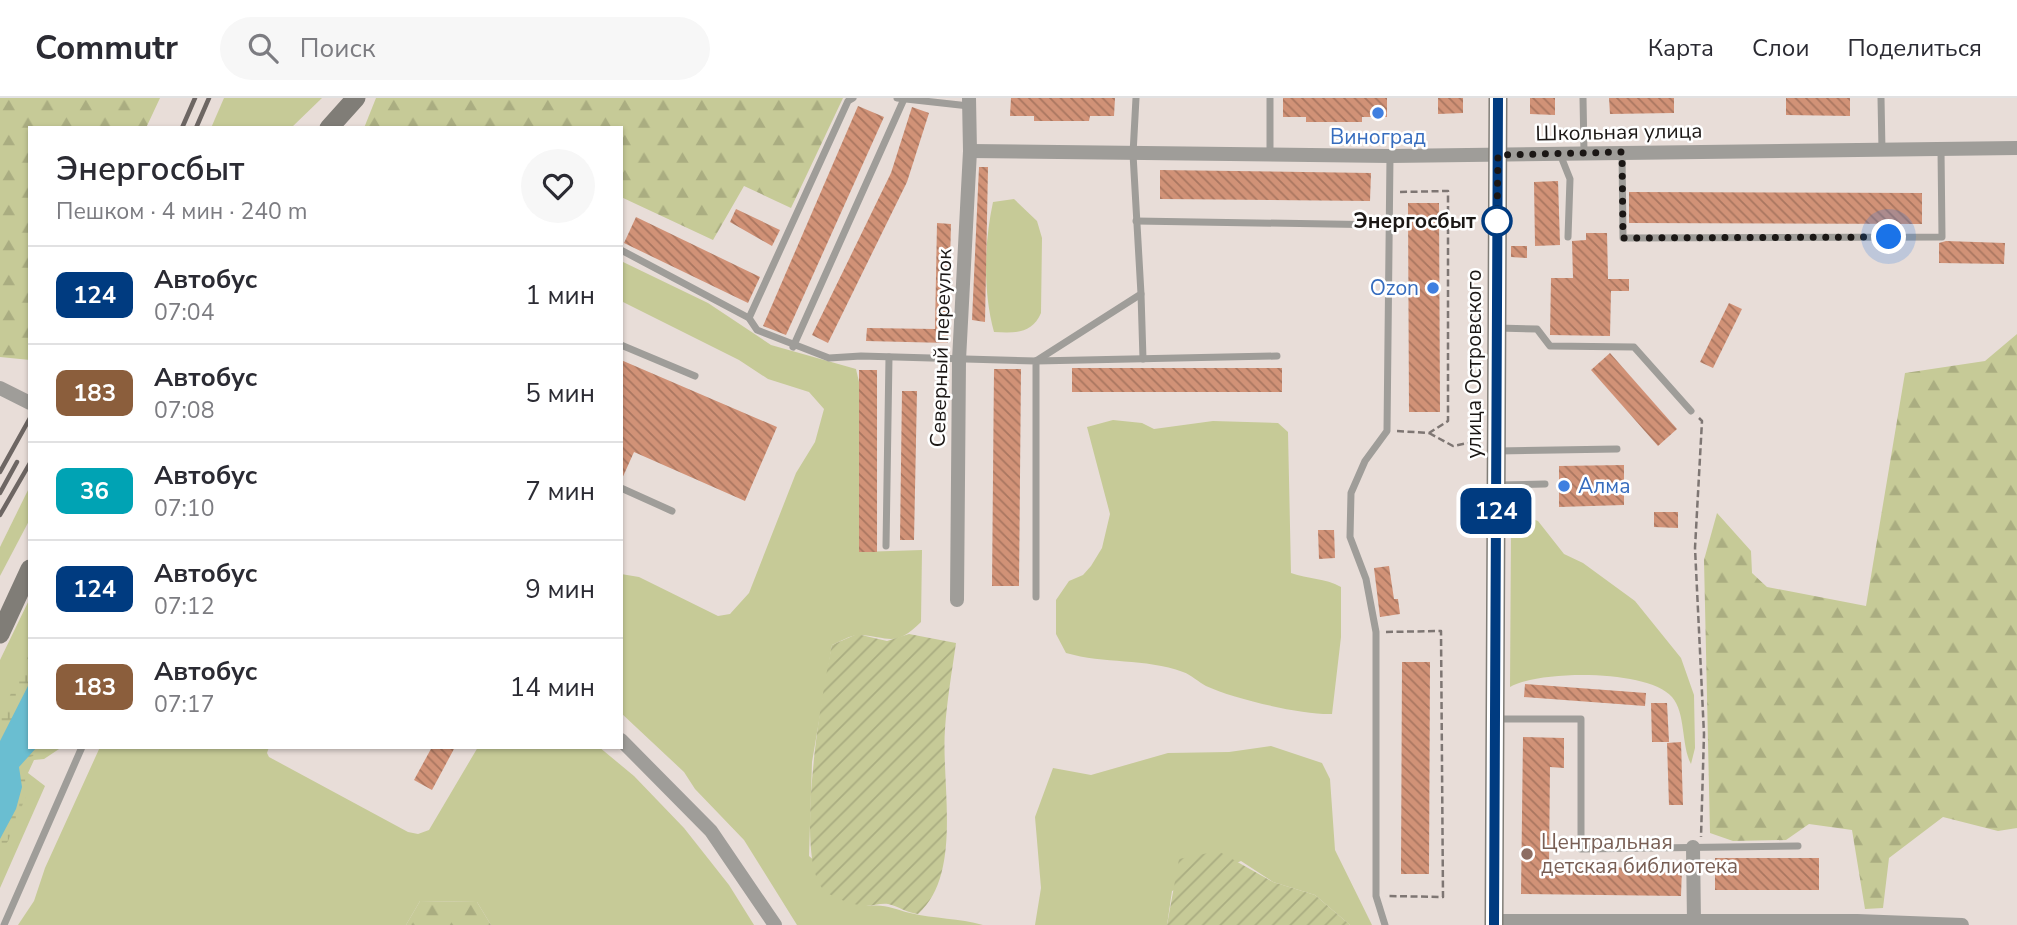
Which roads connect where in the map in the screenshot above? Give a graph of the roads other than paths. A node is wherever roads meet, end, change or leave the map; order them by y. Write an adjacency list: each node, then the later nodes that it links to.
1 (356, 98): 11 (main road)
2 (853, 98): 28 (lane)
3 (897, 98): 9 (lane)
4 (1136, 98): 19 (lane)
5 (1270, 98): 20 (lane)
6 (1498, 98): 21 (main road, улица Островского)
7 (1583, 98): 16 (lane)
8 (1881, 98): 13 (lane)
9 (904, 99): 10 (lane); 31 (lane)
10 (969, 102): 15 (street, Северный переулок)
11 (330, 126)
12 (2017, 148): 14 (street, Школьная улица)
13 (1882, 150): 14 (street, Школьная улица); 17 (street, Школьная улица)
14 (1941, 150): 17 (lane)
15 (970, 151): 19 (street, Школьная улица); 35 (street, Северный переулок)
16 (1584, 152): 17 (street, Школьная улица); 18 (street, Школьная улица)
17 (1622, 152)
18 (1560, 153): 21 (street, Школьная улица); 25 (lane)
19 (1133, 154): 20 (street, Школьная улица); 23 (lane)
20 (1270, 155): 22 (street, Школьная улица)
21 (1498, 155): 22 (street, Школьная улица); 29 (main road, улица Островского)
22 (1390, 156): 24 (lane)
23 (1136, 221): 24 (lane); 27 (lane)
24 (1389, 225): 61 (lane)
25 (1568, 237)
26 (623, 251): 28 (lane)
27 (1142, 293): 34 (lane); 36 (lane)
28 (749, 318): 31 (lane)
29 (1496, 328): 40 (lane); 41 (main road, улица Островского)
30 (623, 346): 37 (lane)
31 (793, 346): 33 (lane)
32 (1278, 356): 34 (lane)
33 (889, 357): 35 (lane); 47 (lane)
34 (1143, 359): 36 (lane)
35 (959, 360): 36 (lane); 50 (street, Северный переулок)
36 (1036, 361): 49 (lane)
37 (695, 376)
38 (0, 388): 39 (street)
39 (28, 402)
40 (1691, 411)
41 (1496, 445): 42 (lane); 44 (main road, улица Островского)
42 (1617, 449)
43 (1545, 484): 44 (lane)
44 (1496, 485): 52 (main road, улица Островского)
45 (623, 489): 46 (lane)
46 (672, 511)
47 (886, 546)
48 (28, 573): 51 (main road)
49 (1036, 597)
50 (957, 600)
51 (0, 634)
52 (1495, 719): 56 (lane); 58 (main road, улица Островского)
53 (623, 742): 60 (street)
54 (81, 749): 59 (lane)
55 (1798, 846): 56 (lane)
56 (1697, 847): 57 (street)
57 (1693, 922): 58 (street); 62 (street)
58 (1494, 923)
59 (4, 925)
60 (775, 925)
61 (1385, 925)
62 (1962, 925)

